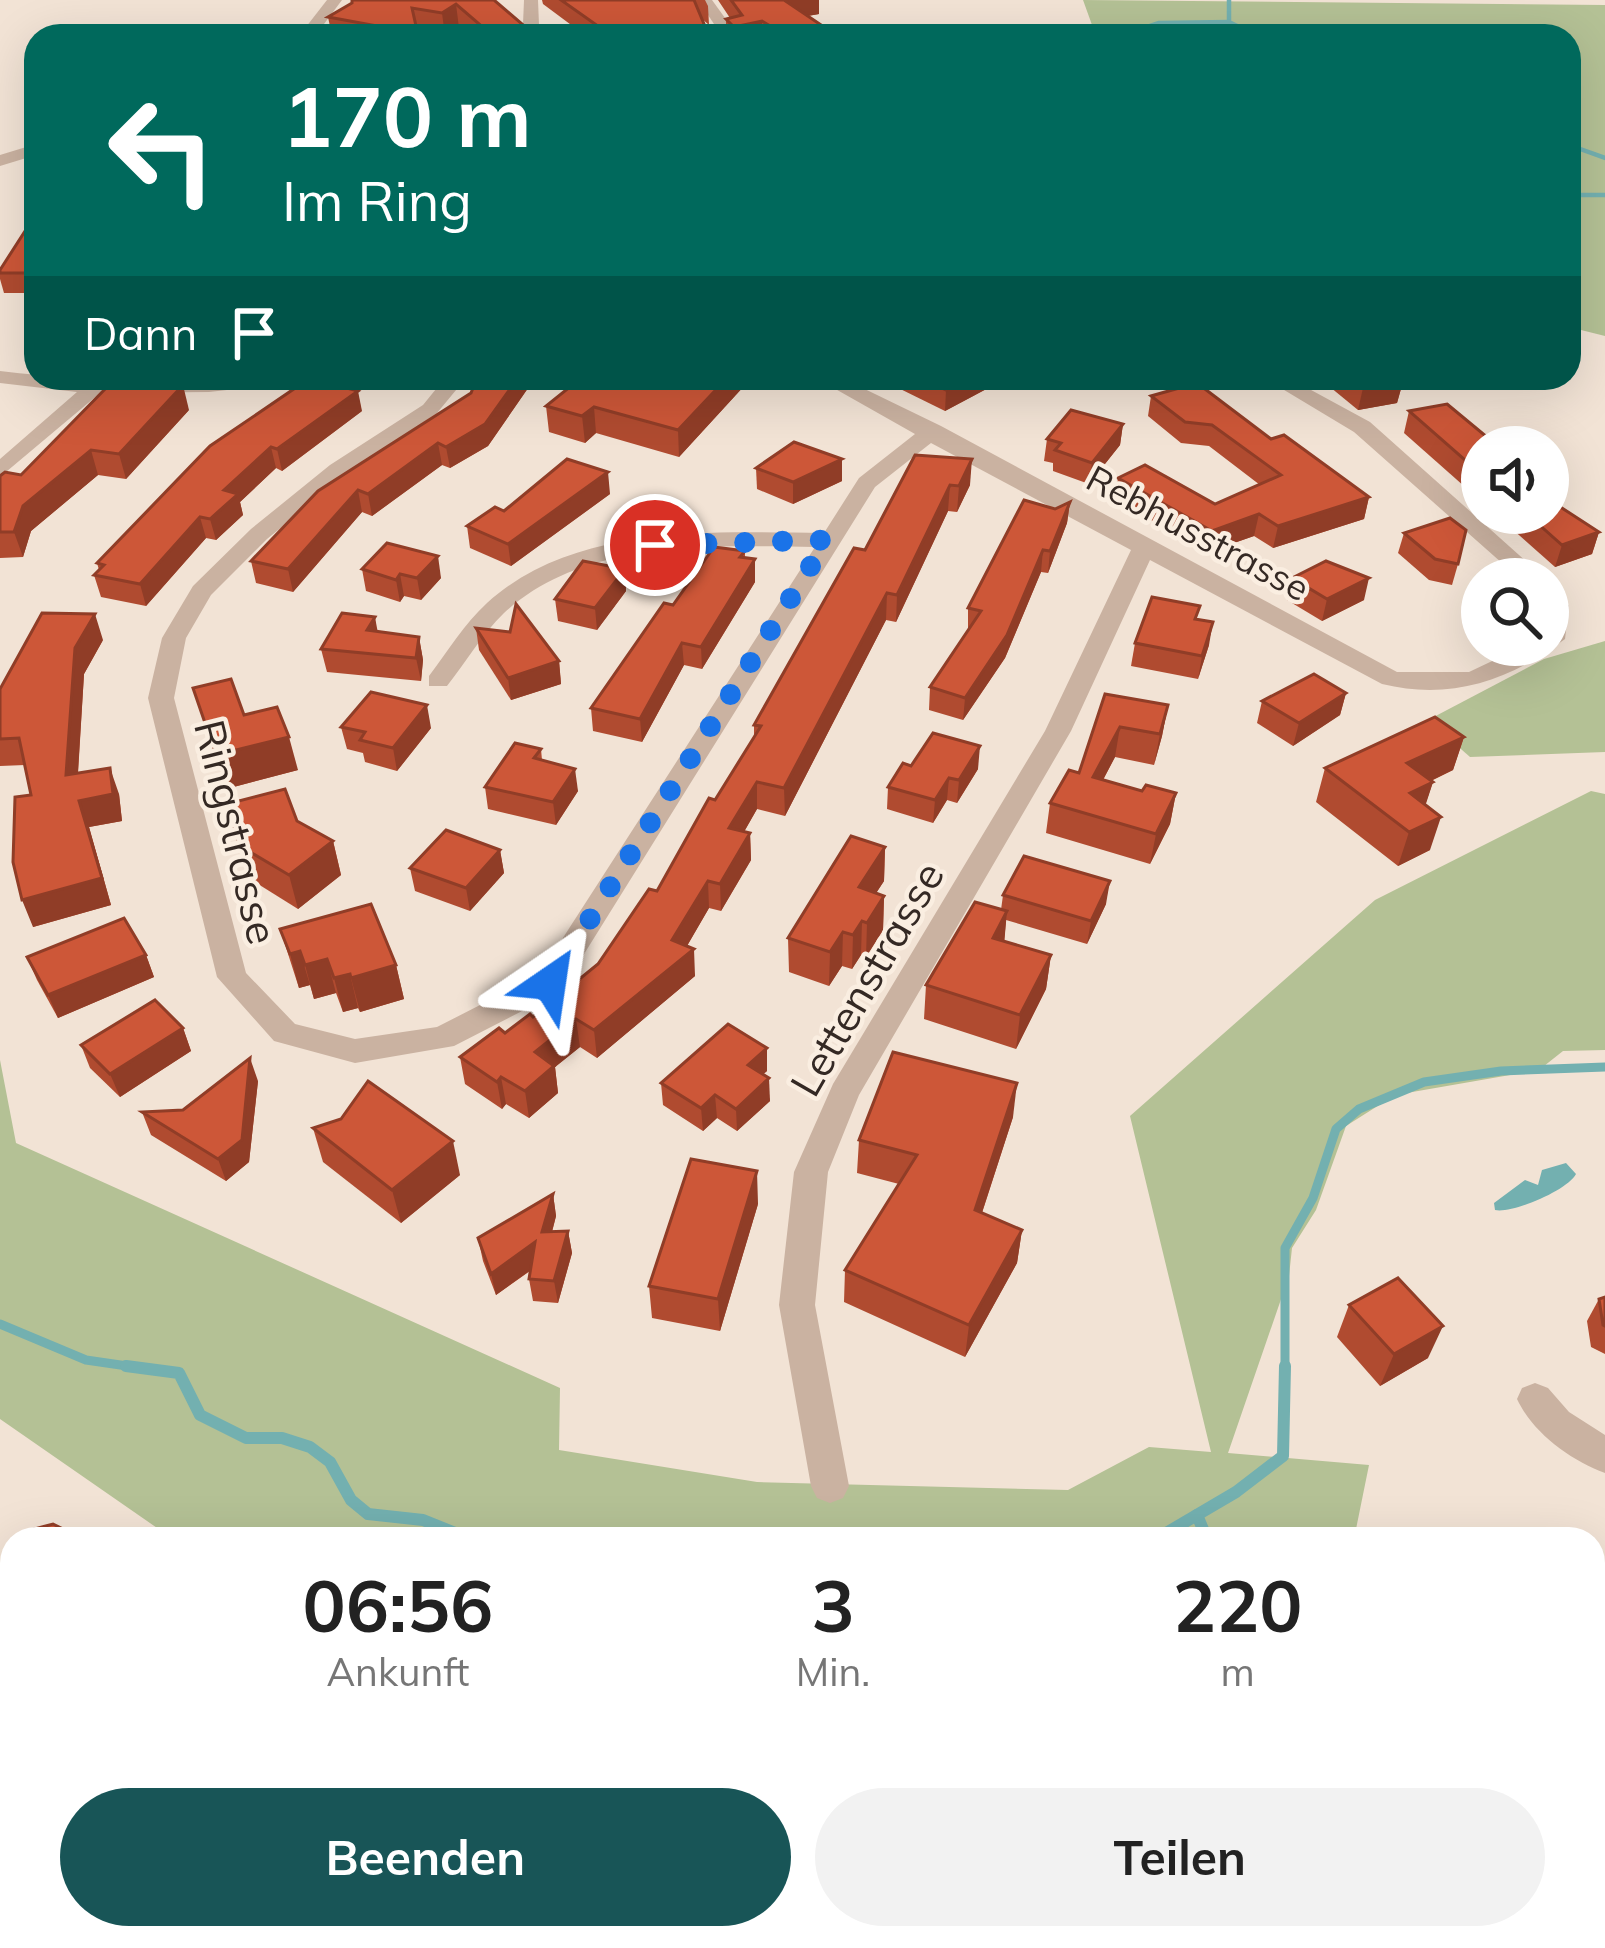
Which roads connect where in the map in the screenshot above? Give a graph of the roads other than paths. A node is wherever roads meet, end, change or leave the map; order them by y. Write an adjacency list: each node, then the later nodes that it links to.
1 (335, 0): 2 (street)
2 (316, 24)
3 (91, 390): 8 (street)
4 (446, 390): 9 (street, Ringstrasse)
5 (850, 390): 7 (street, Rebhusstrasse)
6 (1296, 390): 11 (street)
7 (933, 431): 9 (street, Ringstrasse); 10 (street, Rebhusstrasse)
8 (0, 470)
9 (827, 540): 13 (street)
10 (1145, 546): 12 (street, Rebhusstrasse); 16 (street, Lettenstrasse)
11 (1510, 558)
12 (1499, 666)
13 (438, 681)
14 (1535, 1399): 15 (street)
15 (1605, 1456)
16 (830, 1486)

